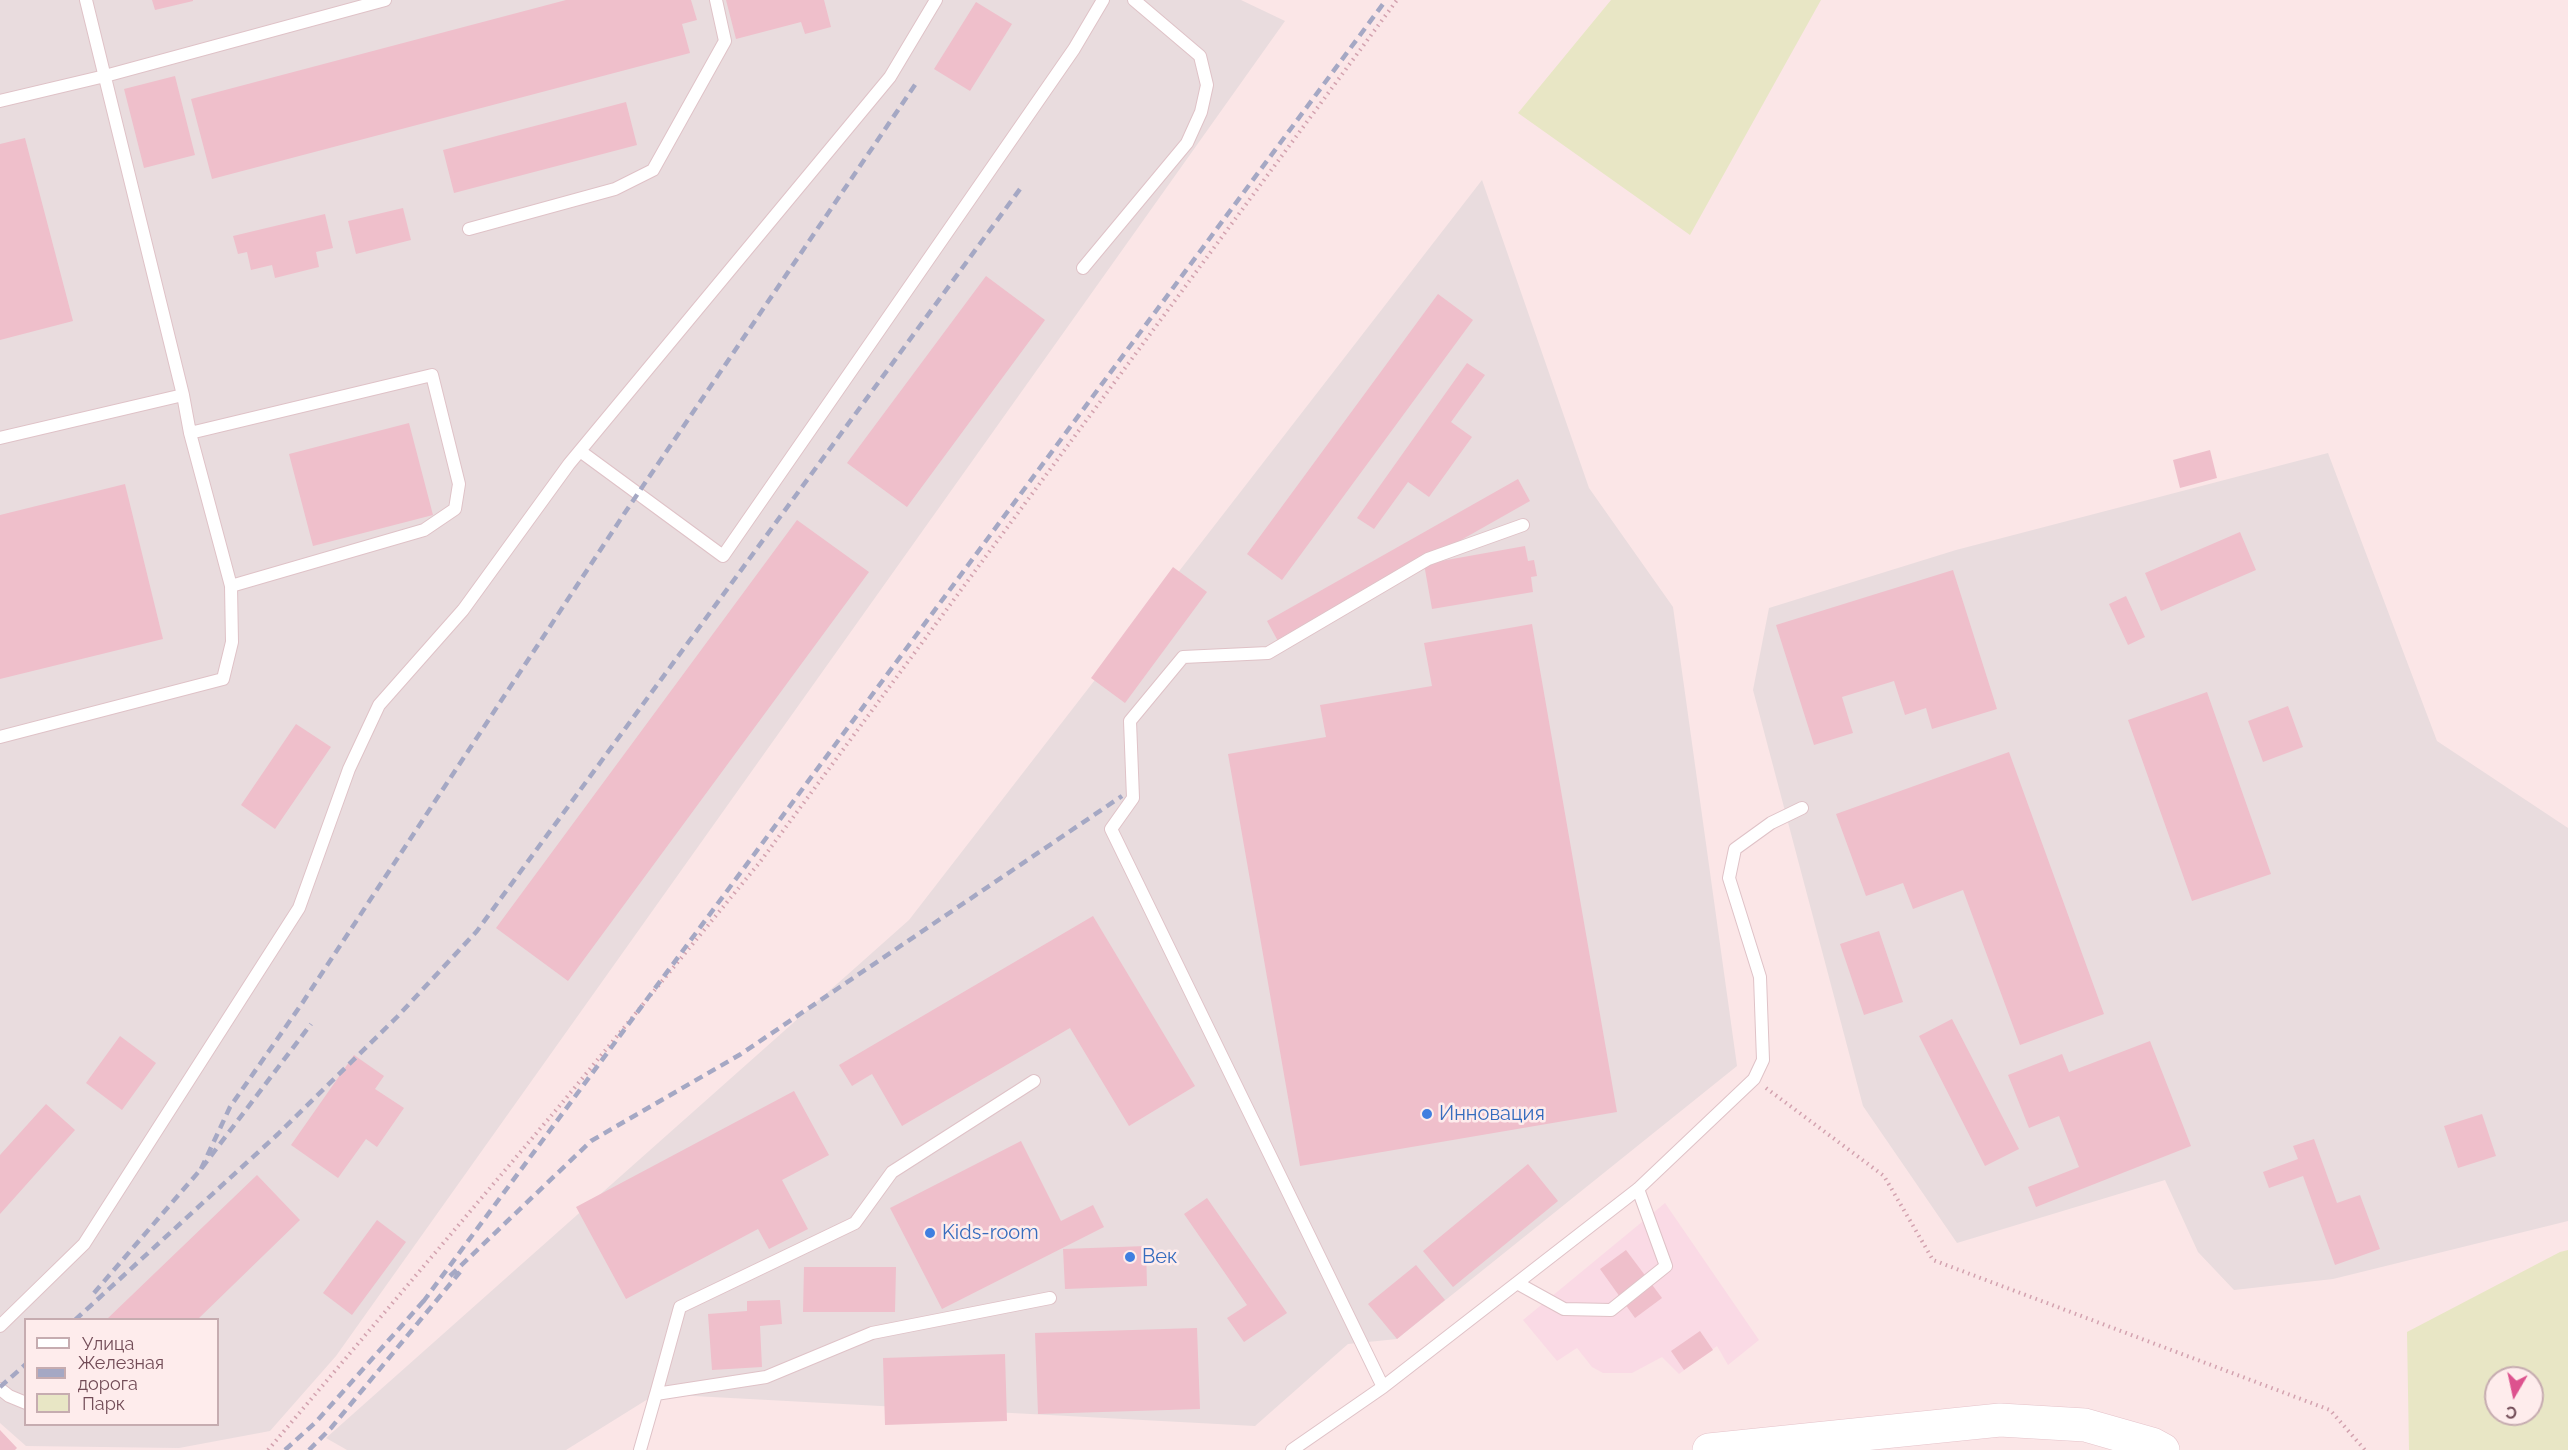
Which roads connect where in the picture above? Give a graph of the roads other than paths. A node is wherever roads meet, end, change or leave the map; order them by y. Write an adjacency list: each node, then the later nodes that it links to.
1 (86, 0): 7 (lane)
2 (385, 0): 7 (lane)
3 (716, 0): 9 (lane)
4 (936, 0): 14 (lane)
5 (1103, 0): 14 (lane)
6 (1134, 0): 10 (lane)
7 (105, 76): 8 (lane); 11 (lane)
8 (0, 101)
9 (469, 229)
10 (1083, 268)
11 (183, 396): 12 (lane); 13 (lane)
12 (190, 433): 16 (lane); 16 (lane)
13 (0, 438)
14 (580, 451): 23 (lane)
15 (1523, 525): 24 (lane)
16 (231, 586): 17 (lane)
17 (0, 737)
18 (1802, 808): 20 (lane)
19 (1034, 1081): 26 (lane)
20 (1638, 1189): 21 (lane); 21 (lane)
21 (1517, 1283): 24 (lane)
22 (1050, 1298): 26 (lane)
23 (0, 1326)
24 (1383, 1387): 29 (lane)
25 (0, 1389): 27 (lane)
26 (656, 1394): 28 (lane)
27 (24, 1402)
28 (640, 1450)
29 (1292, 1450)
30 (1709, 1450): 31 (main road)
31 (2163, 1450)

